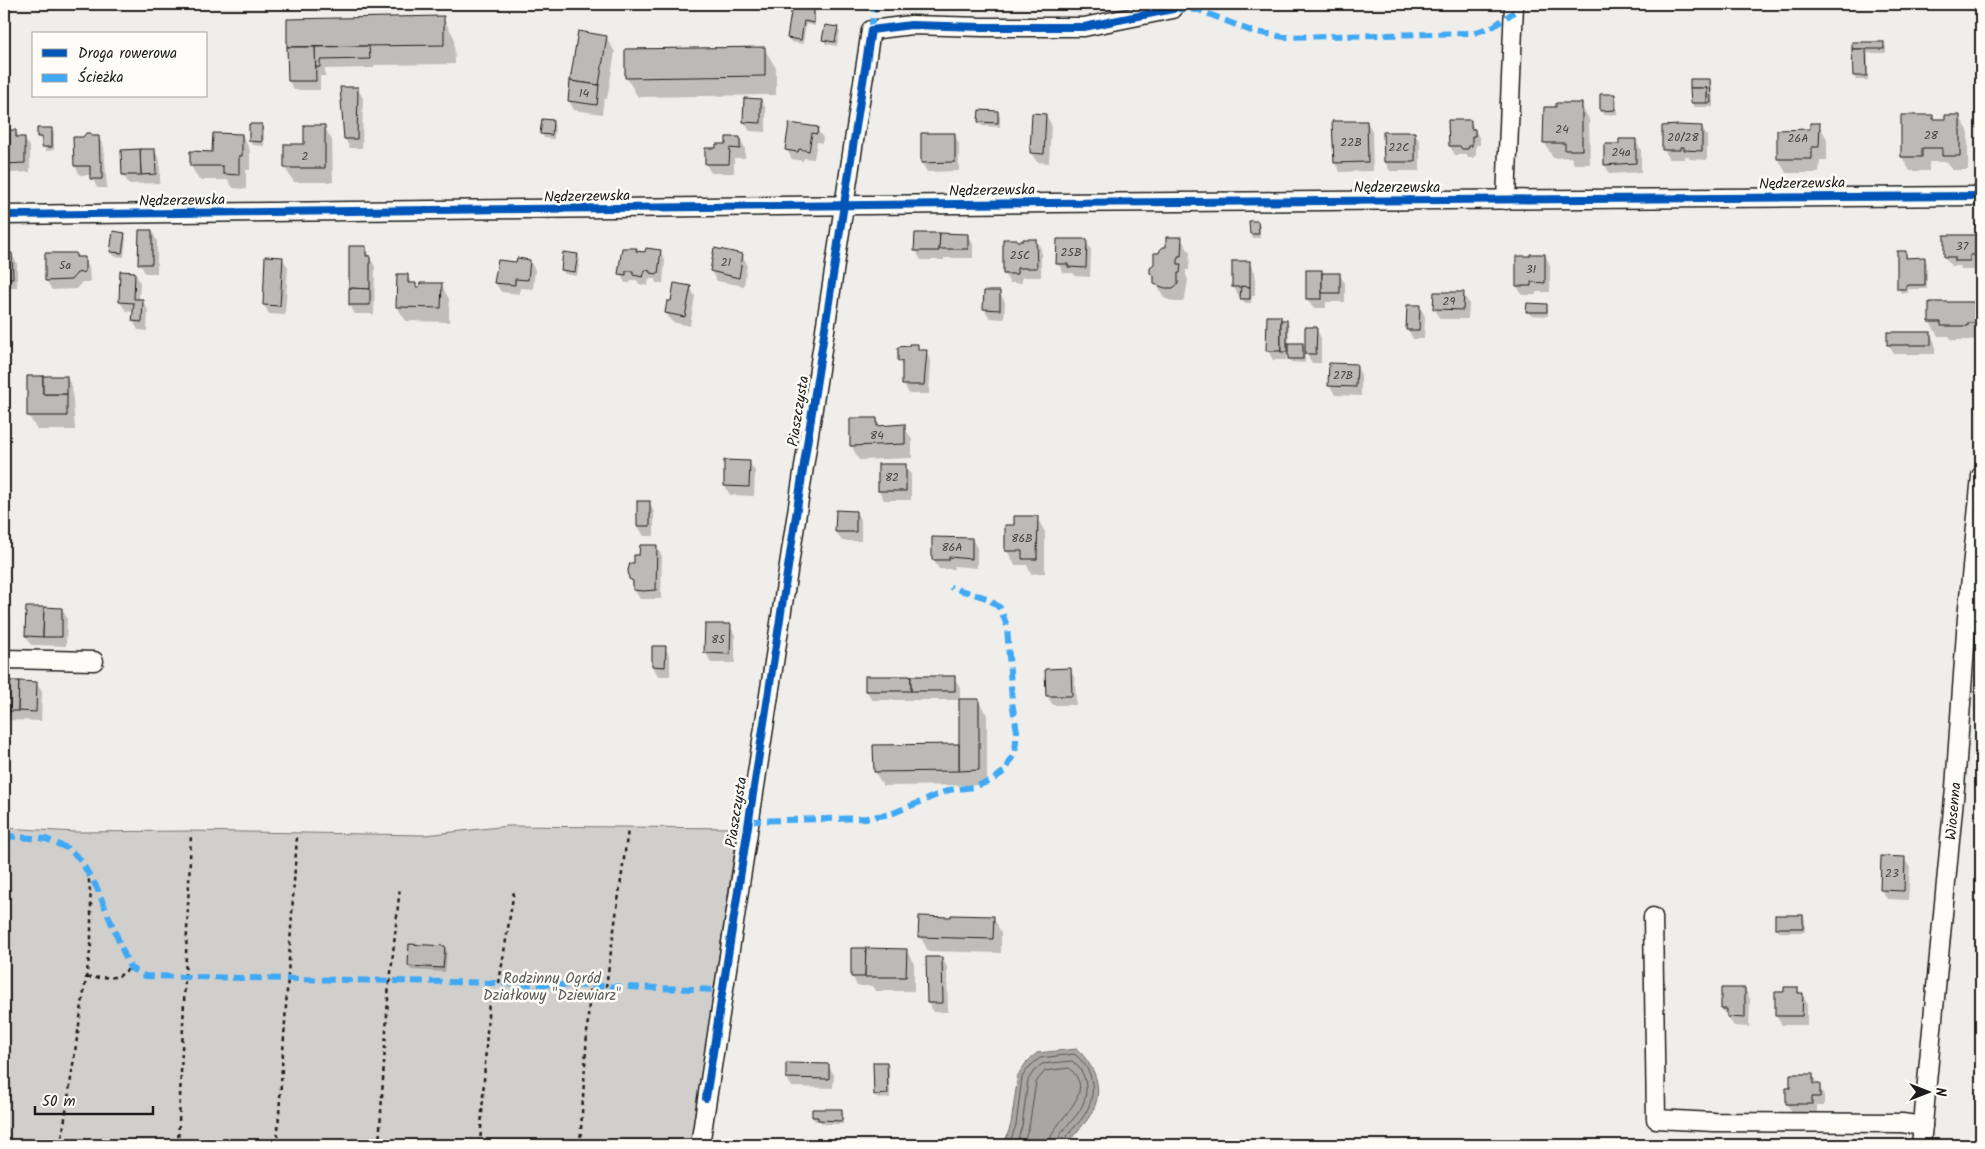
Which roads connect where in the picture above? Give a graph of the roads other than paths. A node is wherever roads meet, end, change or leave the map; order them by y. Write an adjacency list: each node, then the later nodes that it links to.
1 (1514, 8): 4 (street)
2 (1173, 9): 5 (street, Piaszczysta)
3 (1981, 196): 4 (street, Nędzerzewska)
4 (1506, 200): 5 (street, Nędzerzewska)
5 (844, 207): 6 (street, Nędzerzewska); 12 (street, Piaszczysta)
6 (4, 216)
7 (1981, 476): 11 (street, Wiosenna)
8 (4, 659): 9 (street)
9 (94, 661)
10 (1653, 917): 11 (street)
11 (1923, 1126): 13 (street, Wiosenna)
12 (700, 1145)
13 (1921, 1145)

